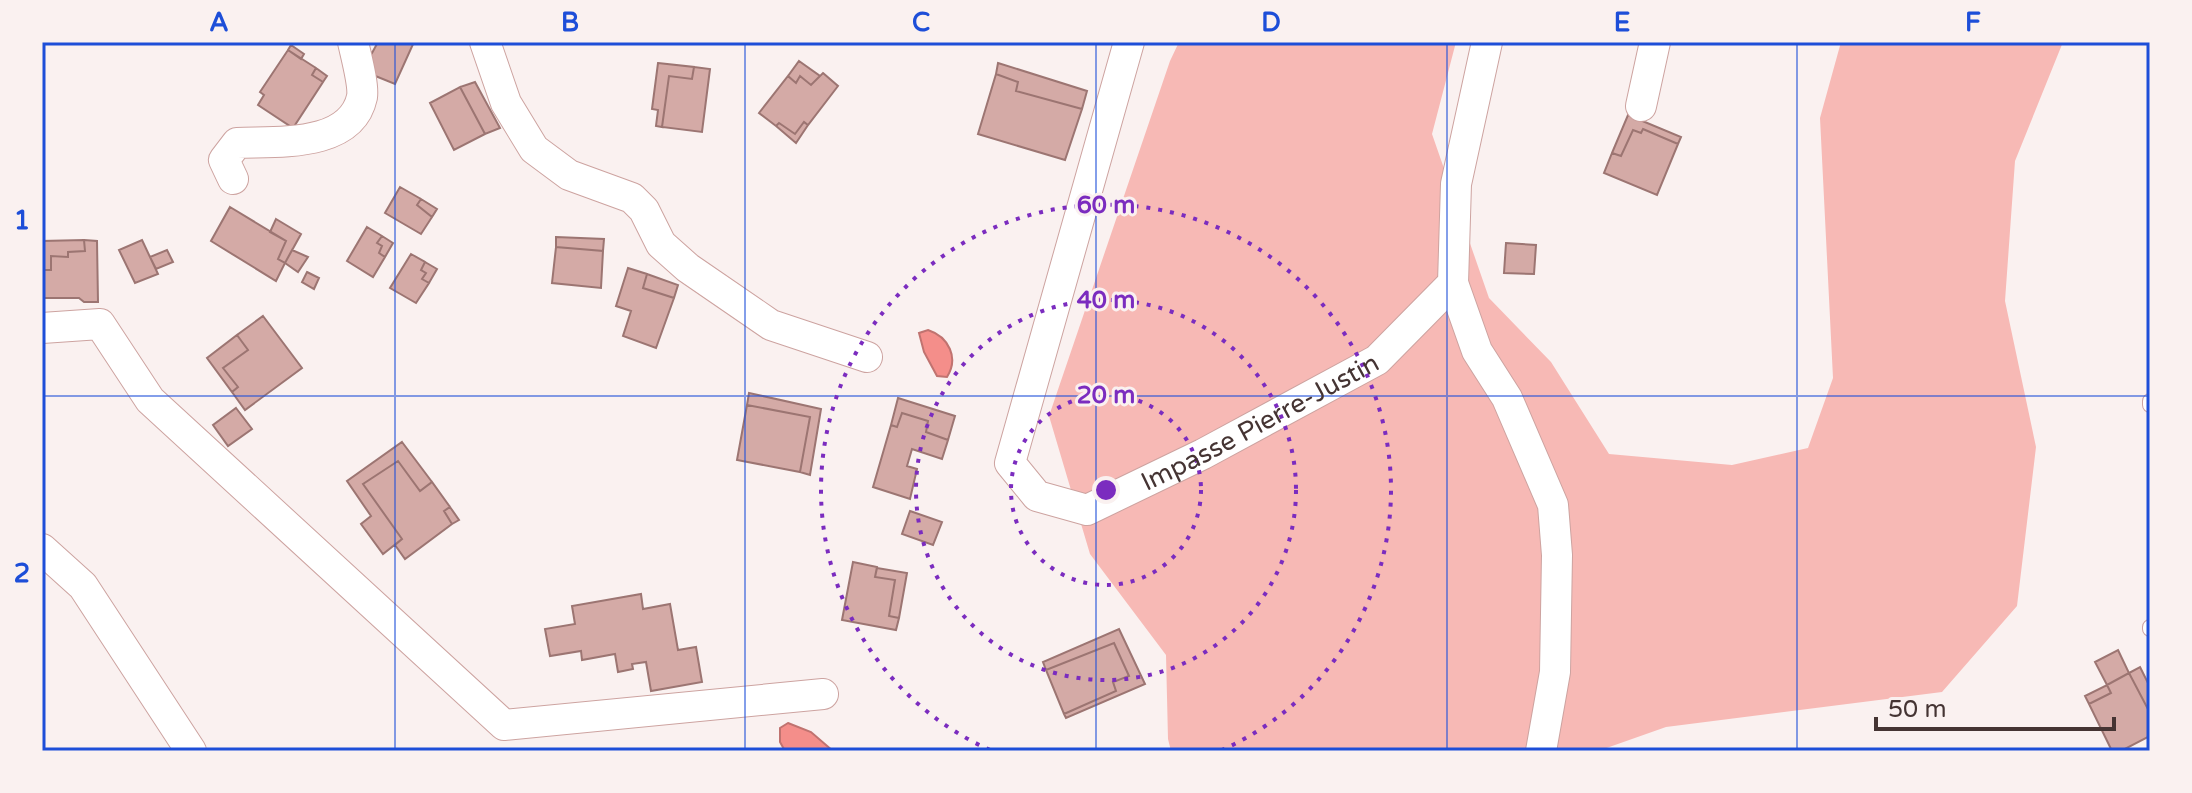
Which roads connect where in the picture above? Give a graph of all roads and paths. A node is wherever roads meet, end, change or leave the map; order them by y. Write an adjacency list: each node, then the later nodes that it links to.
1 (353, 42): 7 (street)
2 (485, 42): 10 (street)
3 (1129, 42): 8 (street, Impasse Pierre-Justin)
4 (1487, 42): 8 (street)
5 (1655, 42): 6 (street)
6 (1641, 106)
7 (233, 179)
8 (1453, 283): 14 (street)
9 (42, 328): 12 (street)
10 (867, 357)
11 (42, 549): 13 (street)
12 (823, 694)
13 (191, 751)
14 (1541, 751)

